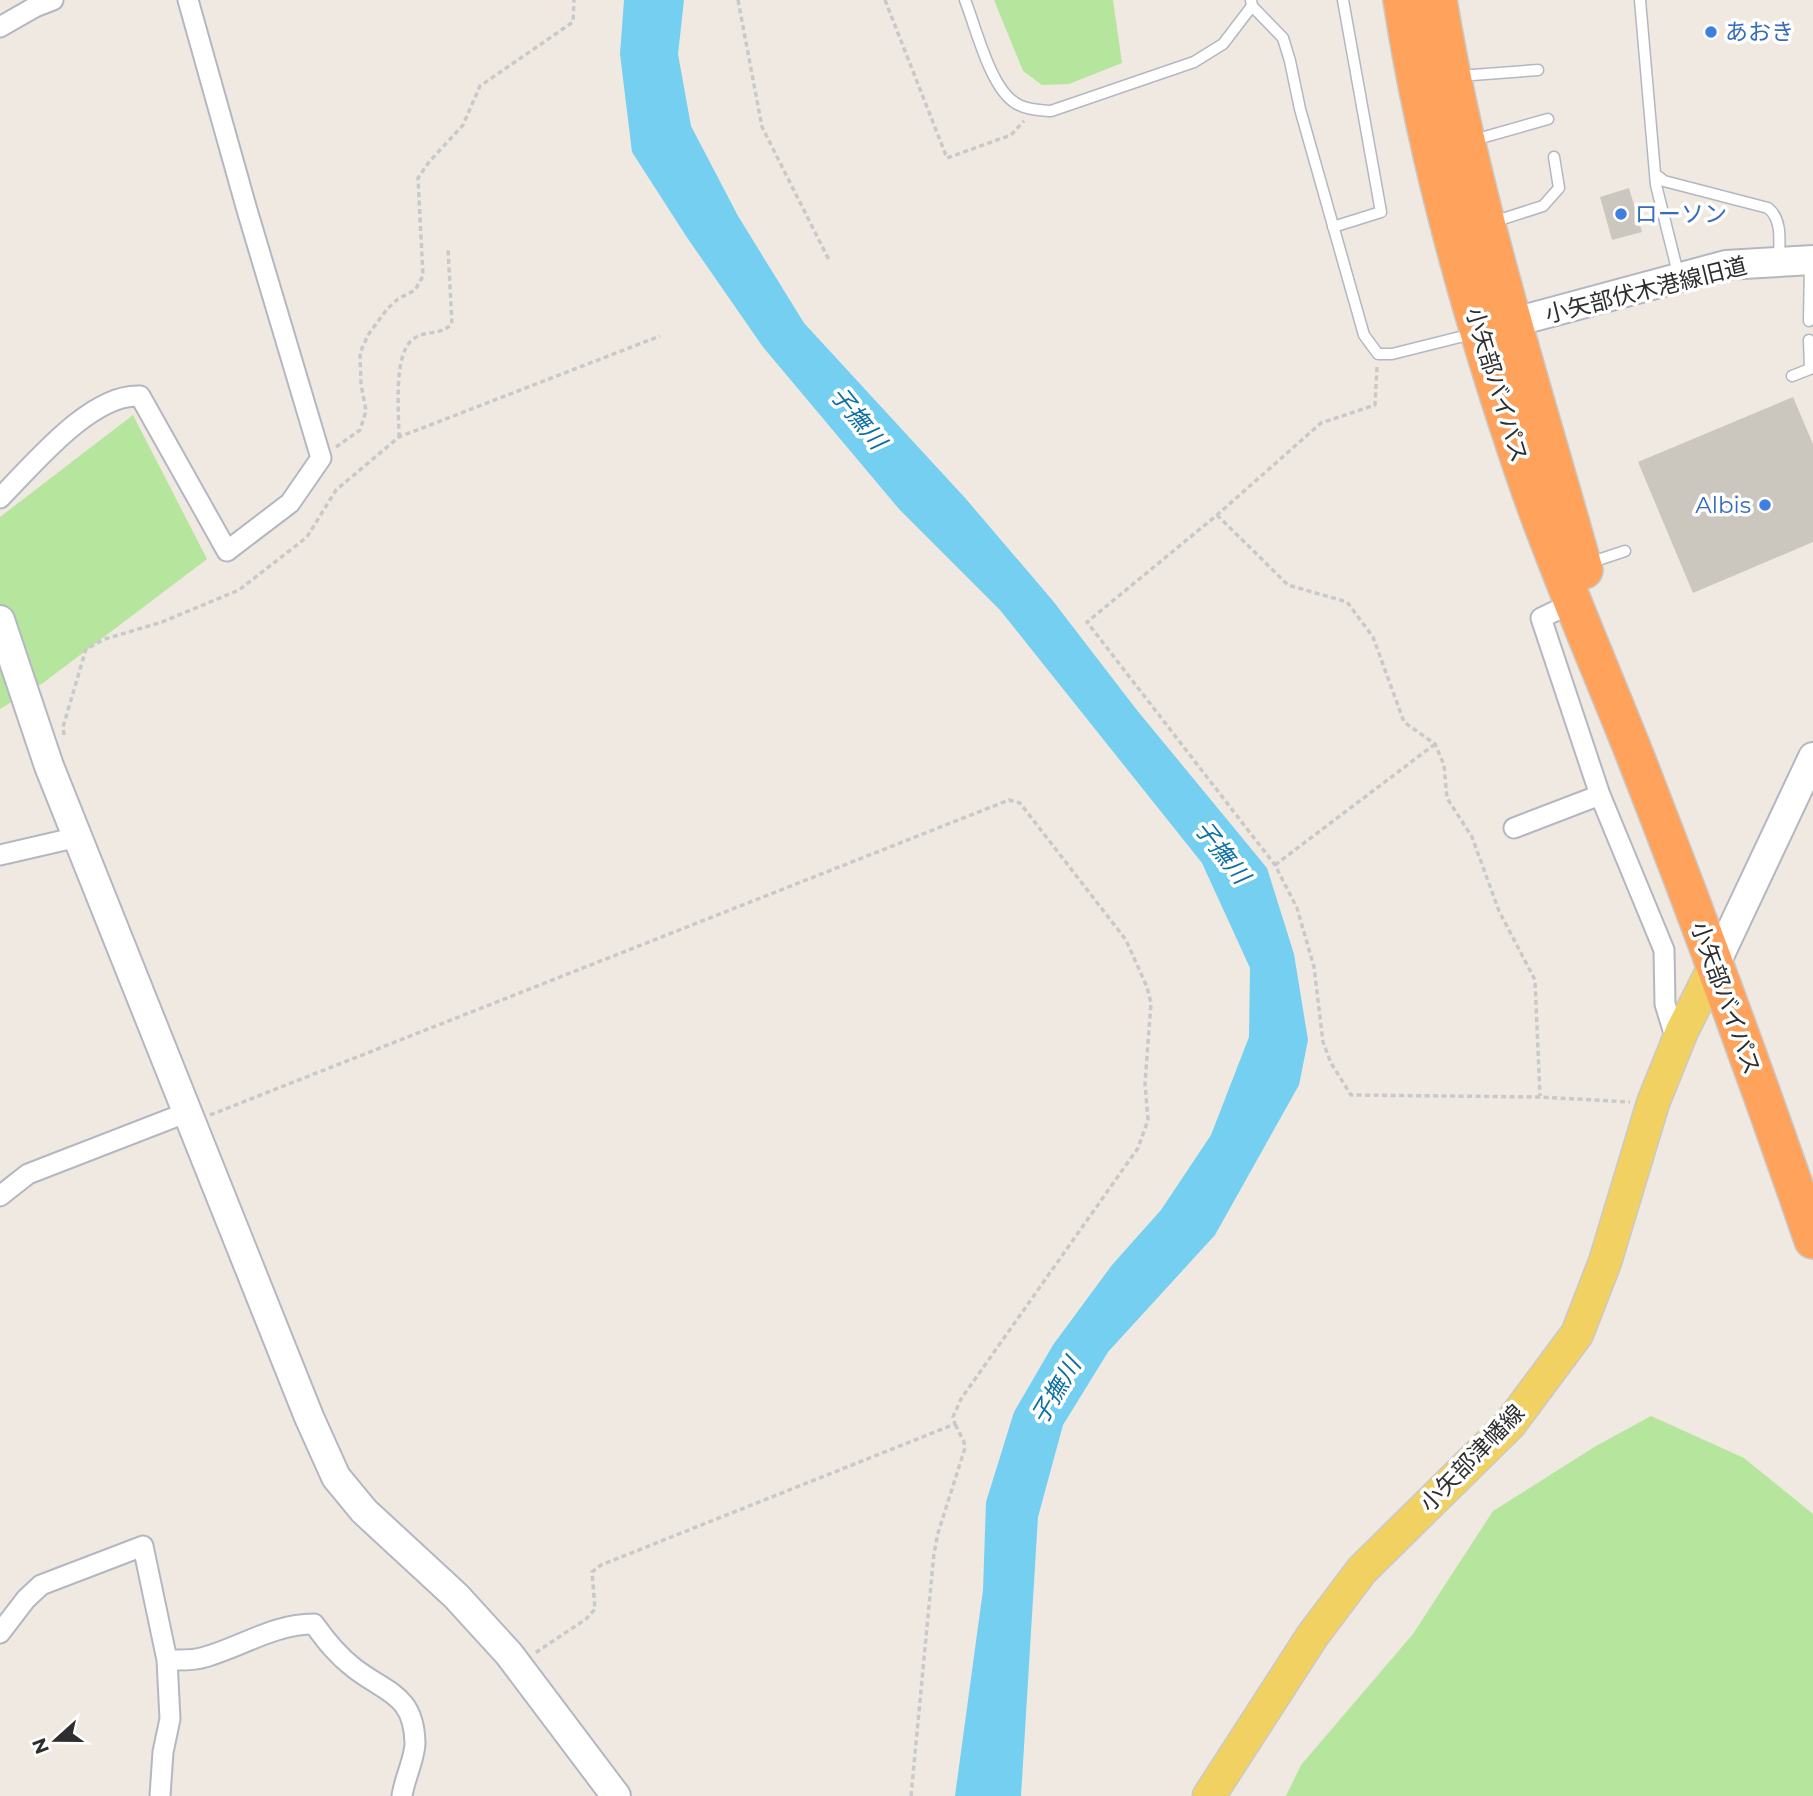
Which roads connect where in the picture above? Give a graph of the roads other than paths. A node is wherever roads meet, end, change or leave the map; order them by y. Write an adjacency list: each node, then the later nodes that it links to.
1 (53, 0): 9 (street)
2 (188, 0): 27 (street)
3 (965, 0): 8 (lane)
4 (1343, 0): 17 (lane)
5 (1402, 0): 23 (highway, 小矢部バイパス)
6 (1438, 0): 11 (highway, 小矢部バイパス)
7 (1640, 0): 15 (lane)
8 (1251, 3): 17 (lane)
9 (0, 27)
10 (1538, 69): 11 (lane)
11 (1451, 78): 13 (highway, 小矢部バイパス)
12 (1548, 119): 13 (lane)
13 (1467, 142): 16 (highway, 小矢部バイパス)
14 (1554, 157): 16 (lane)
15 (1655, 174): 19 (lane); 20 (lane)
16 (1486, 224): 23 (highway, 小矢部バイパス)
17 (1334, 227): 23 (lane)
18 (1811, 260): 19 (street, 小矢部伏木港線旧道); 21 (lane)
19 (1779, 261): 20 (street, 小矢部伏木港線旧道)
20 (1679, 277): 23 (street, 小矢部伏木港線旧道)
21 (1811, 306): 22 (lane)
22 (1809, 321)
23 (1497, 327): 29 (highway, 小矢部バイパス); 30 (highway, 小矢部バイパス)
24 (1809, 340): 25 (lane)
25 (1812, 369): 26 (lane)
26 (1791, 376)
27 (0, 498)
28 (1625, 551): 29 (lane)
29 (1582, 565): 32 (highway, 小矢部バイパス)
30 (1574, 602): 32 (highway, 小矢部バイパス); 34 (street)
31 (0, 620): 36 (street)
32 (1635, 757): 38 (highway, 小矢部バイパス)
33 (1813, 757): 38 (street)
34 (1600, 795): 35 (street); 39 (street)
35 (1514, 828)
36 (78, 837): 37 (street); 40 (street)
37 (0, 855)
38 (1714, 967): 39 (main road, 小矢部津幡線); 42 (highway, 小矢部バイパス)
39 (1677, 1044): 48 (main road, 小矢部津幡線)
40 (190, 1117): 41 (street); 47 (street)
41 (0, 1196)
42 (1813, 1240)
43 (0, 1633): 44 (street)
44 (167, 1660): 45 (street); 46 (street)
45 (160, 1796)
46 (402, 1796)
47 (616, 1796)
48 (1209, 1796)

